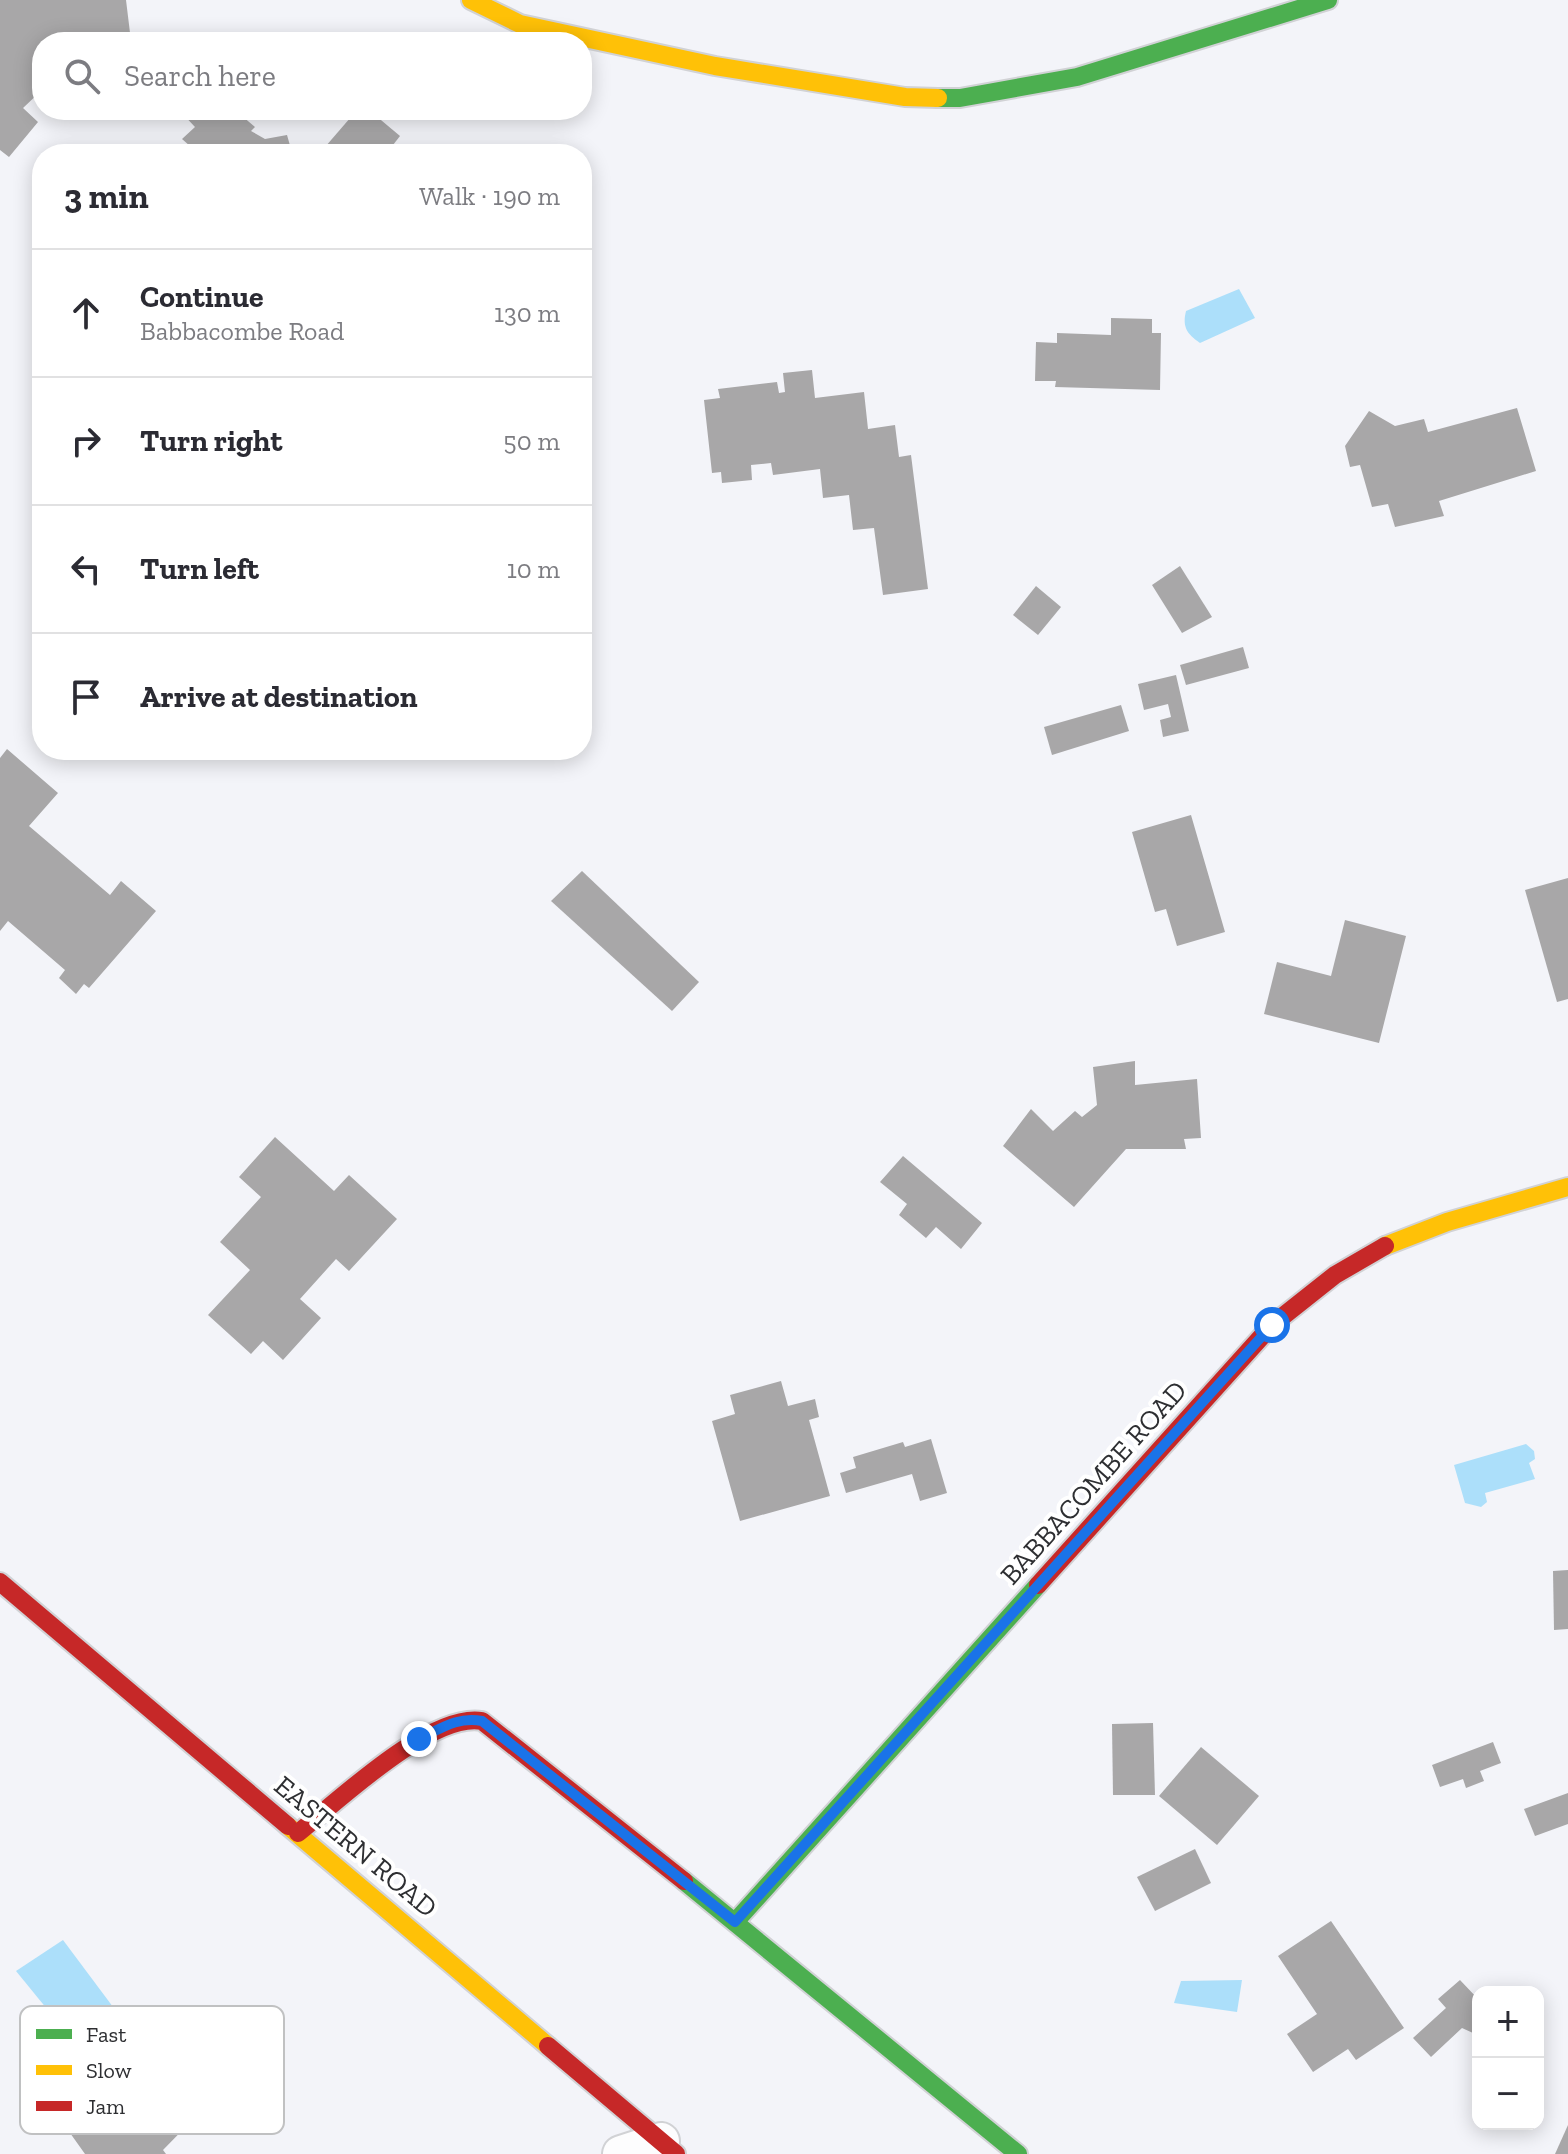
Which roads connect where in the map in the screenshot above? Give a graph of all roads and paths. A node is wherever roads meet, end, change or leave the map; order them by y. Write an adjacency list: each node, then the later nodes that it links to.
1 (471, 0): 3 (street)
2 (1328, 0): 4 (street)
3 (557, 32)
4 (592, 40)
5 (1568, 1187): 8 (street, BABBACOMBE ROAD)
6 (0, 1582): 7 (street, EASTERN ROAD)
7 (298, 1833): 8 (street); 9 (street, EASTERN ROAD)
8 (735, 1922): 11 (street)
9 (668, 2148): 10 (street)
10 (621, 2154)
11 (1018, 2154)

